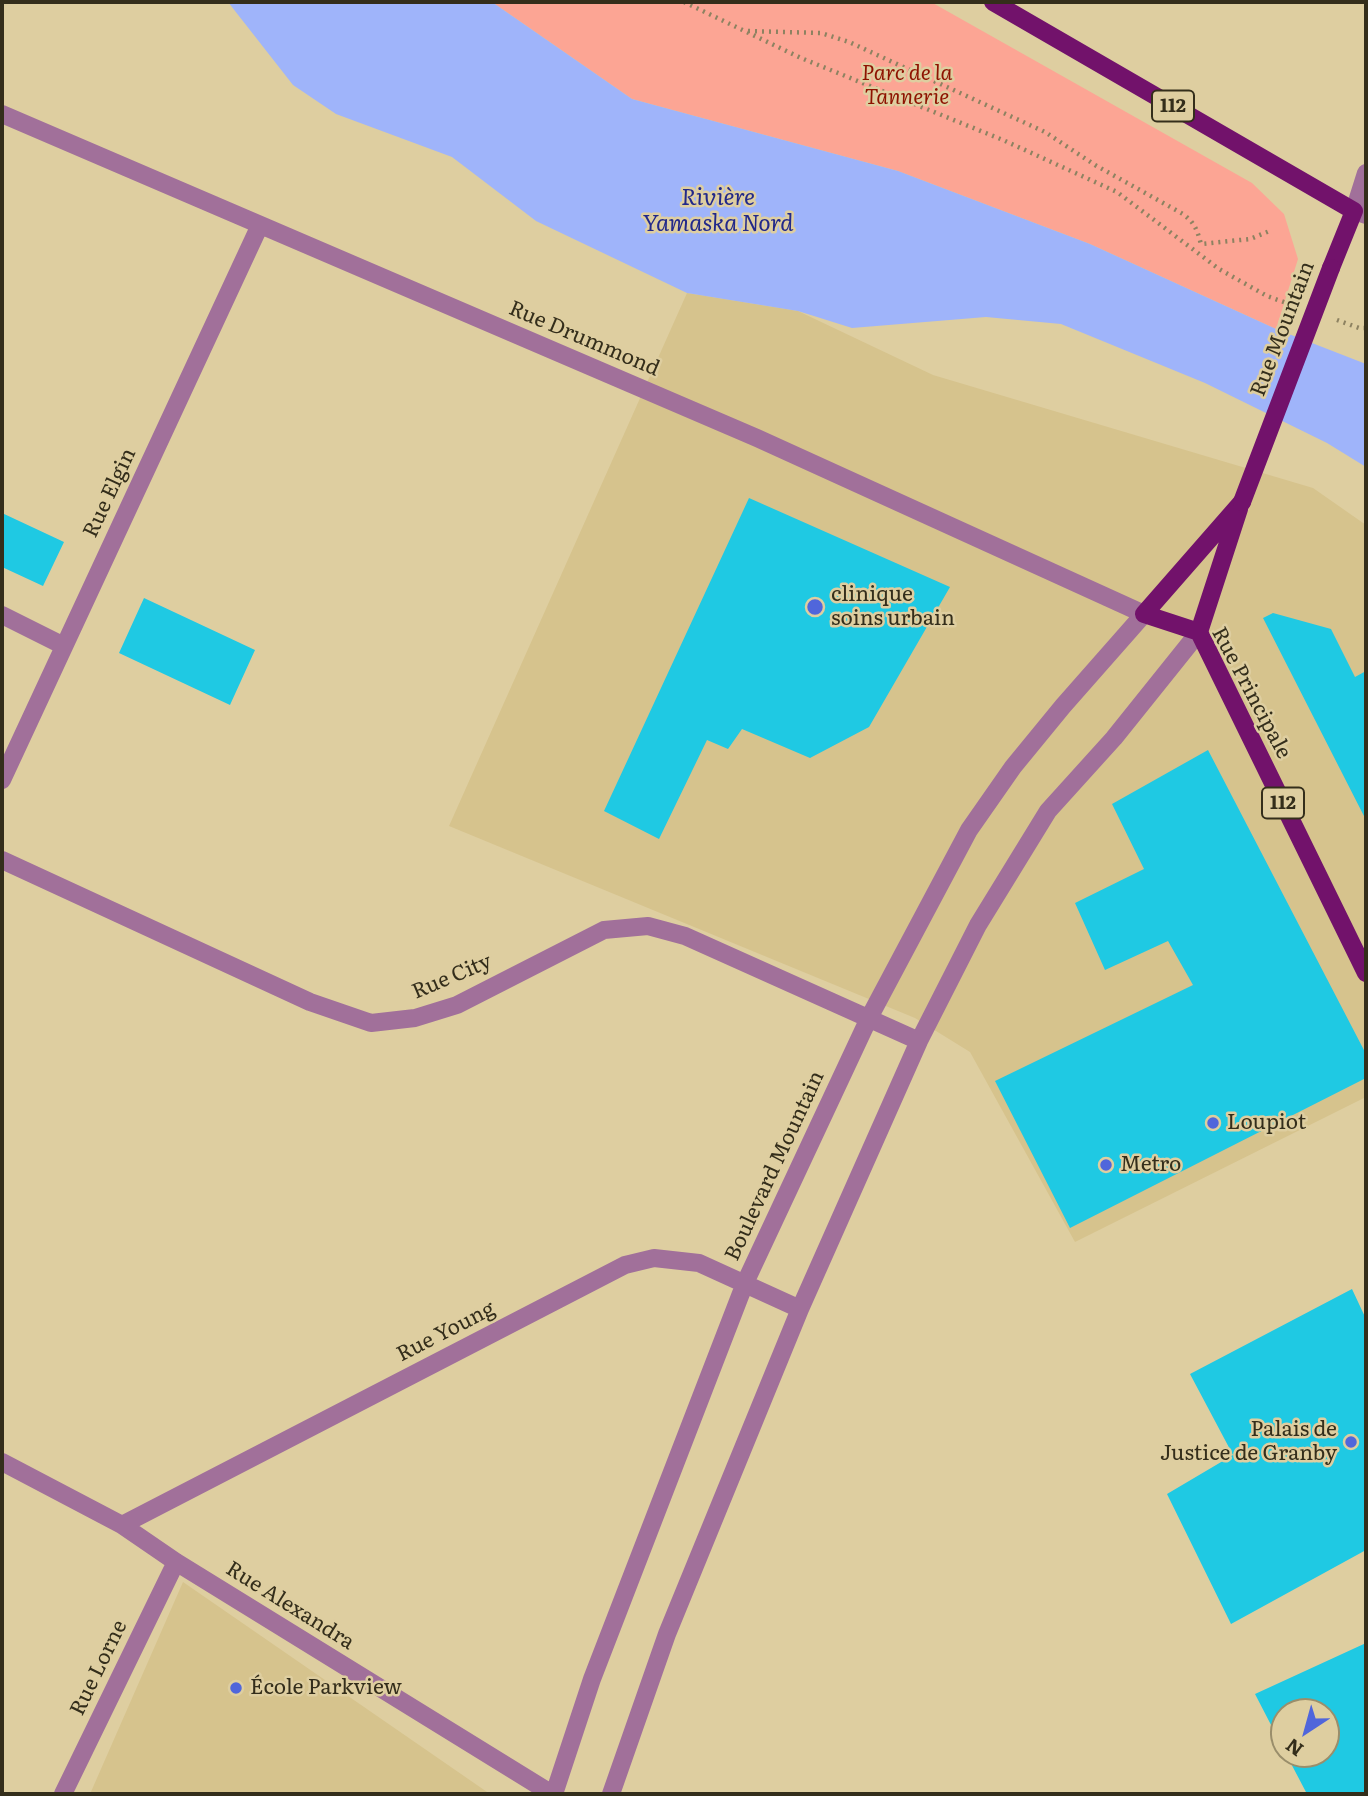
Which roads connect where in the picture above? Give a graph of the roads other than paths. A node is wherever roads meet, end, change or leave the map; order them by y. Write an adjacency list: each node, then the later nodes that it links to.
1 (993, 2): 4 (main road, 112)
2 (2, 114): 5 (street, Rue Drummond)
3 (1366, 173): 4 (street, Rue Mountain)
4 (1360, 213): 6 (main road, Rue Mountain, bridge)
5 (260, 225): 7 (street, Rue Drummond); 10 (street, Rue Elgin)
6 (1242, 502): 7 (main road, Rue Mountain); 9 (main road, Rue Mountain)
7 (1144, 614): 9 (main road, Rue Principale); 14 (street, Boulevard Mountain)
8 (2, 615): 10 (street)
9 (1199, 632): 13 (main road, Rue Principale / 112); 15 (street)
10 (64, 646): 11 (street, Rue Elgin)
11 (2, 780)
12 (2, 859): 14 (street, Rue City)
13 (1366, 973)
14 (869, 1018): 15 (street, Rue City); 16 (street, Boulevard Mountain)
15 (919, 1041): 17 (street)
16 (745, 1283): 17 (street, Rue Young); 19 (street, Rue Young); 22 (street, Boulevard Mountain)
17 (800, 1309): 23 (street)
18 (2, 1462): 19 (street, Rue Alexandra)
19 (122, 1525): 20 (street, Rue Alexandra)
20 (176, 1562): 21 (street, Rue Lorne); 22 (street, Rue Alexandra)
21 (63, 1794)
22 (553, 1794)
23 (611, 1794)

